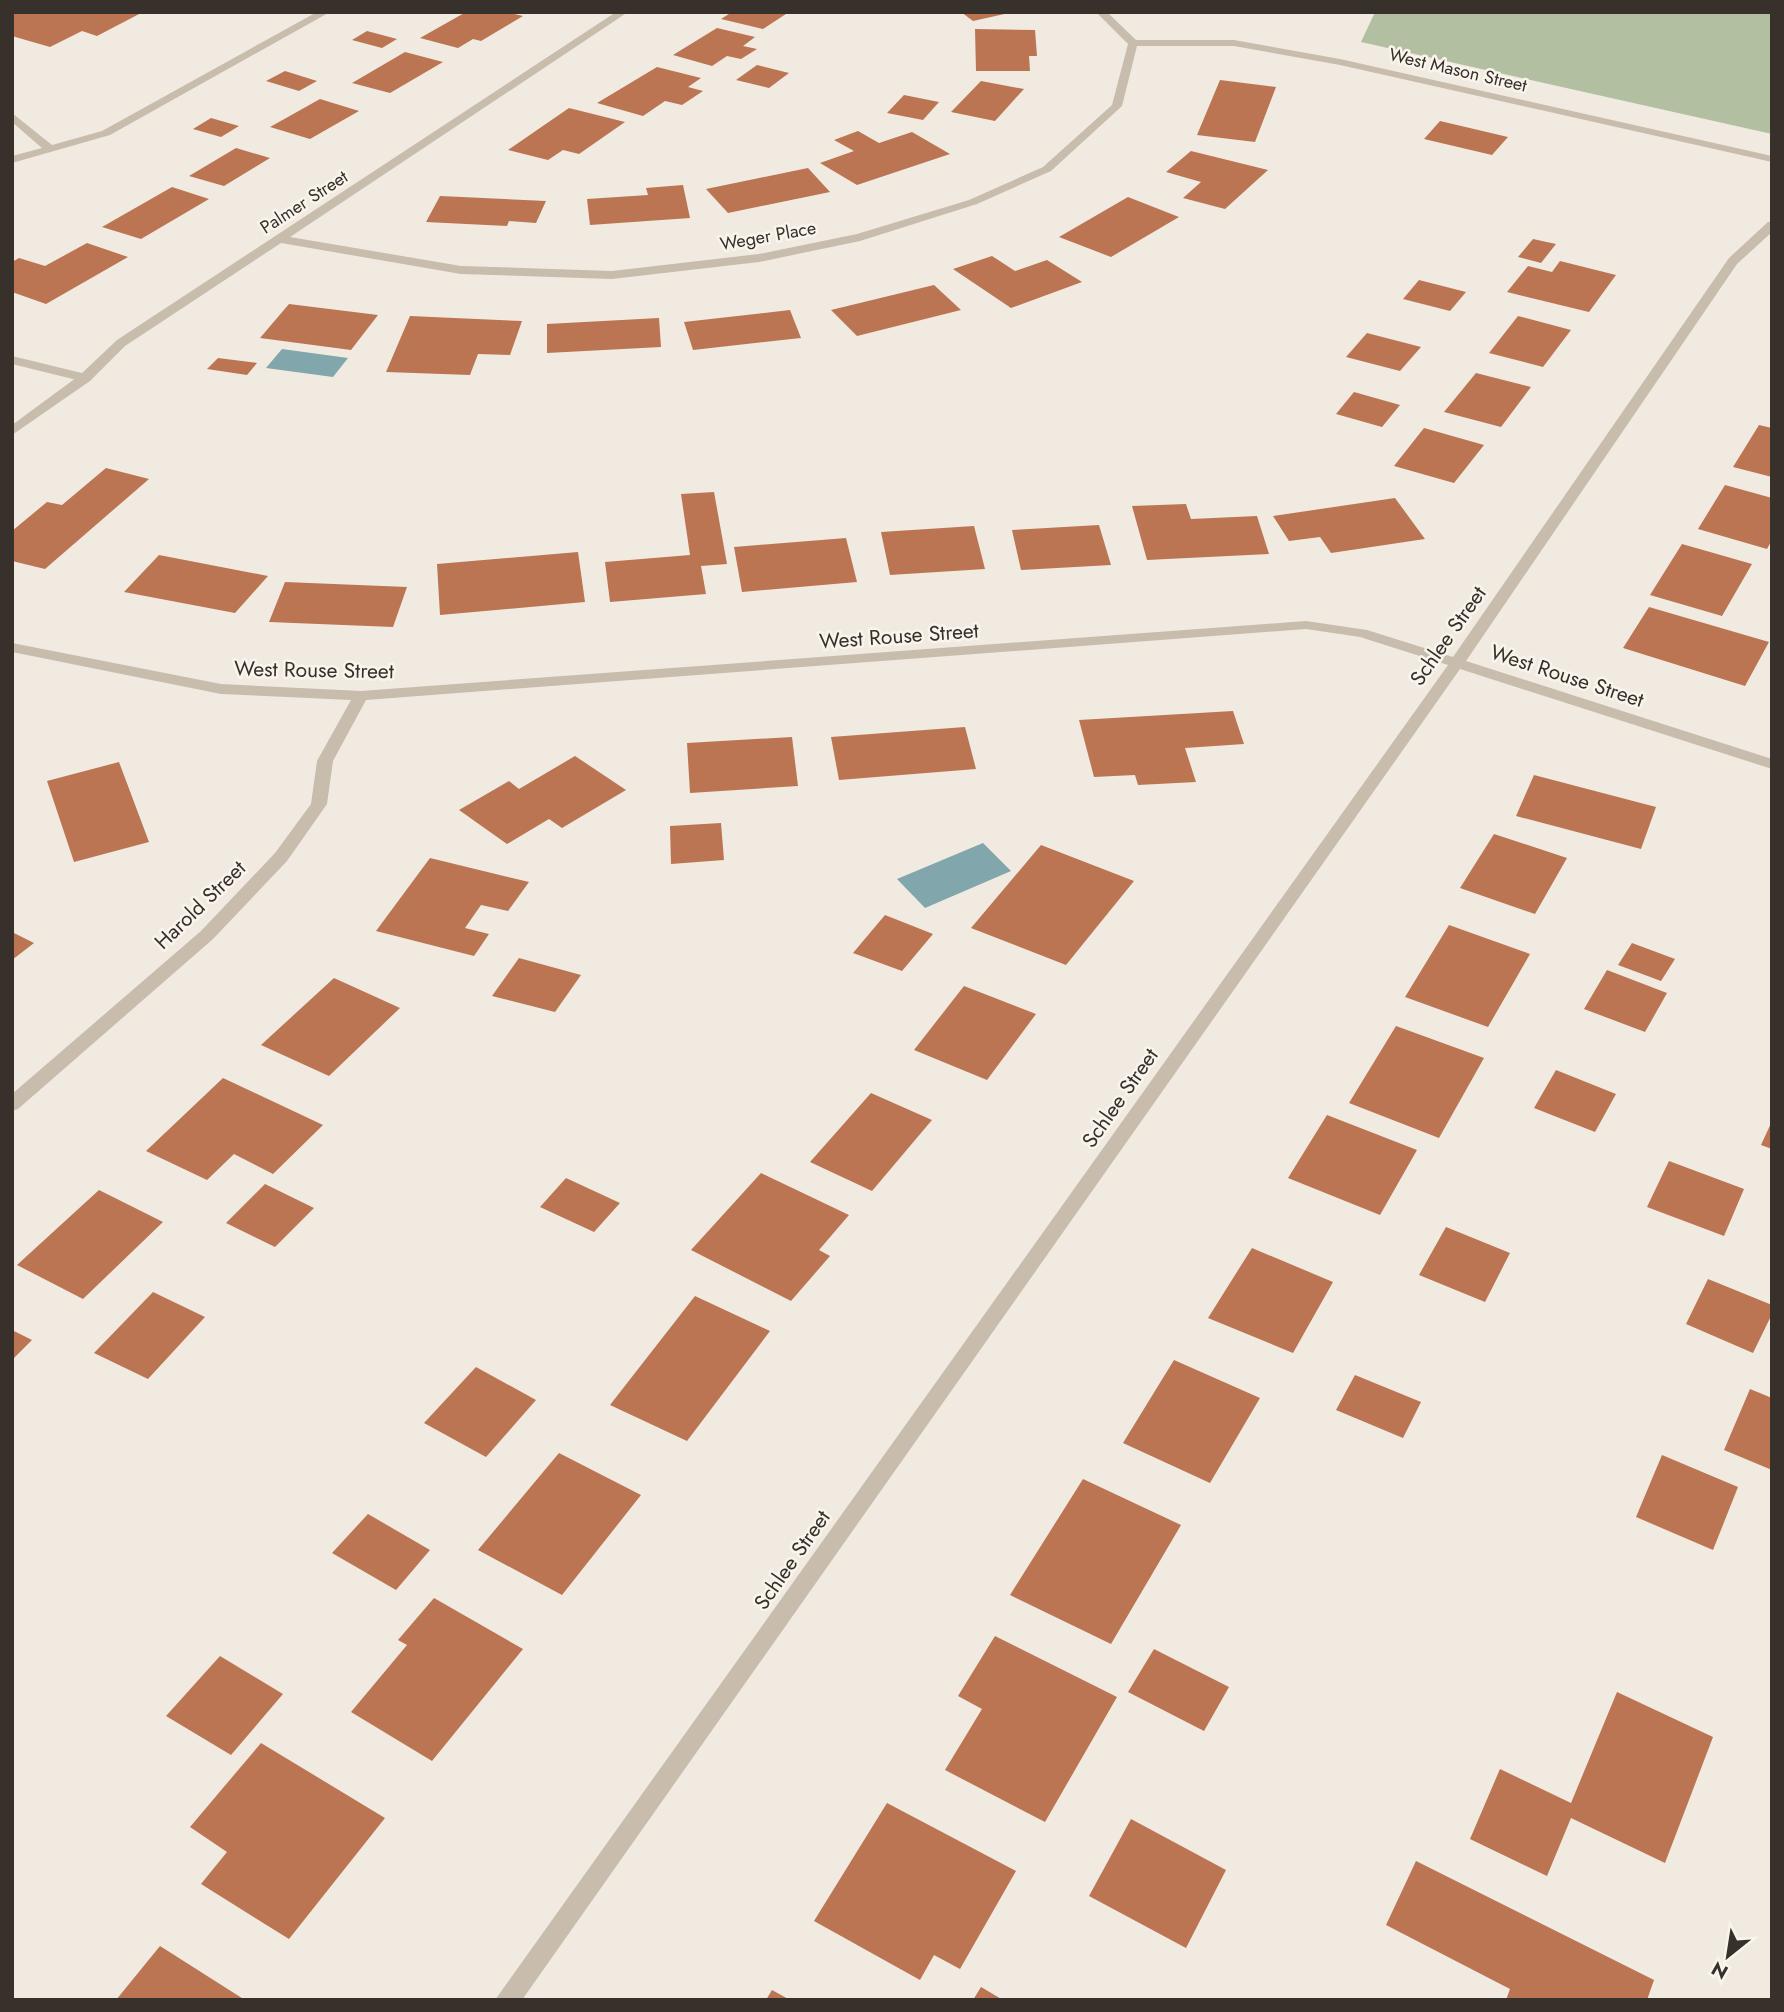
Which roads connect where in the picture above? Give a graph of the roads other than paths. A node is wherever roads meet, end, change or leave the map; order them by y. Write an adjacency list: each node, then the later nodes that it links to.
1 (325, 12): 6 (street)
2 (623, 12): 10 (street, Palmer Street)
3 (1101, 12): 4 (street)
4 (1133, 43): 7 (street, West Mason Street); 10 (street, Weger Place)
5 (12, 116): 6 (street)
6 (49, 148): 8 (street)
7 (1772, 159)
8 (12, 160)
9 (1772, 225): 15 (street, Schlee Street)
10 (281, 239): 12 (street, Palmer Street)
11 (12, 360): 12 (street)
12 (85, 378): 13 (street, Palmer Street)
13 (12, 431)
14 (12, 647): 16 (street, West Rouse Street)
15 (1457, 663): 16 (street, West Rouse Street); 17 (street, West Rouse Street); 19 (street, Schlee Street)
16 (361, 696): 18 (street, Harold Street)
17 (1772, 764)
18 (12, 1104)
19 (507, 2000)

